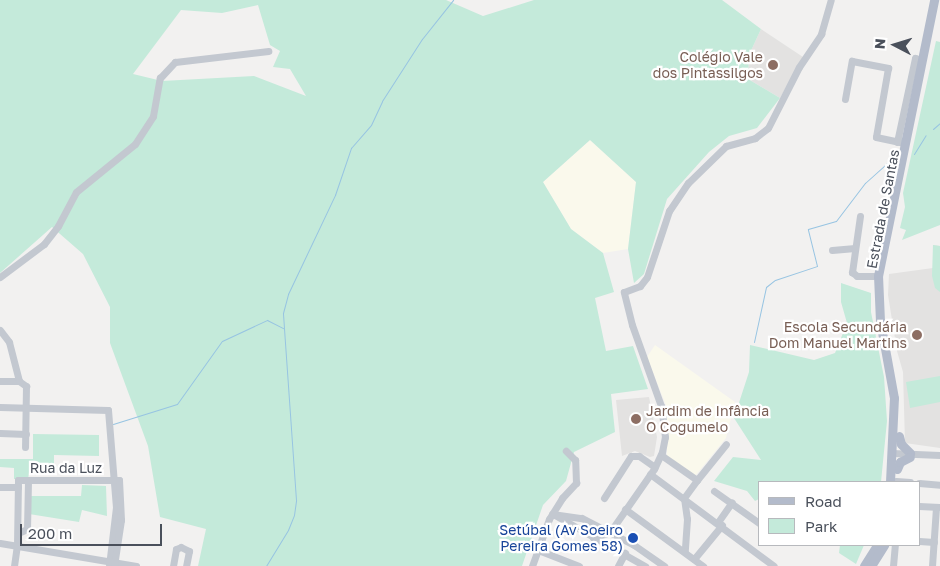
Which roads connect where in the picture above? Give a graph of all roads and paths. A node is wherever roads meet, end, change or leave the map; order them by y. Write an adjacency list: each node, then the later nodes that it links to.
1 (831, 0): 24 (street)
2 (934, 0): 6 (main road, Estrada de Santas)
3 (940, 0): 19 (main road, Estrada de Santas)
4 (268, 52): 11 (street)
5 (845, 99): 6 (street)
6 (901, 142): 10 (main road, Estrada de Santas)
7 (860, 216): 8 (street)
8 (855, 248): 9 (street); 10 (street)
9 (832, 250)
10 (878, 276): 23 (main road, Estrada de Santas)
11 (0, 277)
12 (0, 330): 14 (street)
13 (0, 381): 14 (street)
14 (20, 381): 16 (street)
15 (0, 407): 16 (street)
16 (27, 407): 18 (street); 32 (street)
17 (0, 434): 18 (street)
18 (26, 434): 21 (street)
19 (899, 436): 23 (main road, Estrada de Santas); 25 (main road)
20 (726, 444): 33 (street)
21 (26, 447)
22 (566, 451): 47 (street)
23 (895, 454): 25 (street); 29 (main road); 34 (main road)
24 (661, 455): 28 (street); 33 (street)
25 (910, 455): 26 (street); 27 (street); 29 (main road)
26 (940, 455)
27 (940, 460)
28 (655, 467): 30 (street); 41 (street)
29 (897, 469): 35 (main road)
30 (650, 474): 42 (street); 46 (street)
31 (28, 480): 32 (street, Rua da Luz); 37 (street, Rua da Luz); 53 (street)
32 (114, 480): 67 (street)
33 (697, 480): 42 (street)
34 (894, 481)
35 (894, 481)
36 (920, 483): 38 (street)
37 (18, 484): 39 (street, Rua da Luz); 53 (street)
38 (940, 485)
39 (0, 487)
40 (714, 491): 43 (street)
41 (604, 498)
42 (684, 498): 50 (street); 63 (street)
43 (732, 502): 49 (street); 50 (street)
44 (920, 506): 45 (street)
45 (938, 507): 56 (street)
46 (625, 509): 52 (street); 63 (street)
47 (552, 514): 48 (street); 51 (street); 62 (street)
48 (582, 518): 51 (street); 52 (street)
49 (758, 522)
50 (720, 523): 65 (street); 66 (street)
51 (576, 530): 54 (street)
52 (610, 532): 54 (street); 76 (street)
53 (18, 533): 58 (street)
54 (593, 538): 64 (street)
55 (920, 541): 56 (street)
56 (934, 542): 82 (street)
57 (0, 543): 58 (street)
58 (18, 545): 67 (street); 68 (street)
59 (876, 546): 79 (main road)
60 (883, 546): 80 (main road)
61 (895, 546): 81 (street)
62 (538, 550): 72 (street); 73 (street)
63 (685, 551): 65 (street)
64 (624, 553): 74 (street); 75 (street)
65 (694, 559): 77 (street)
66 (761, 563): 78 (street)
67 (112, 564): 69 (street)
68 (14, 566)
69 (136, 566)
70 (173, 566): 71 (street)
71 (186, 566)
72 (532, 566)
73 (580, 566)
74 (618, 566)
75 (645, 566)
76 (664, 566)
77 (703, 566)
78 (774, 566)
79 (864, 566)
80 (871, 566)
81 (893, 566)
82 (932, 566)

